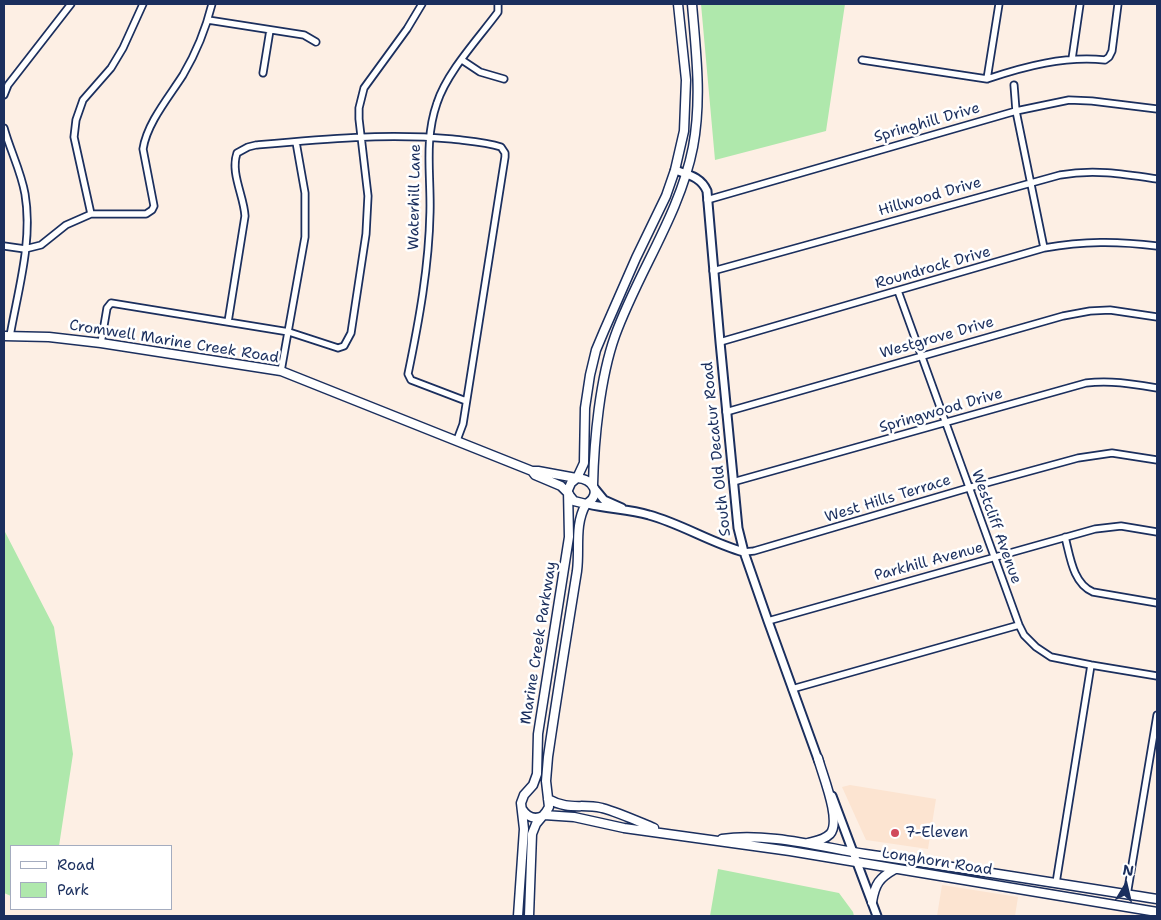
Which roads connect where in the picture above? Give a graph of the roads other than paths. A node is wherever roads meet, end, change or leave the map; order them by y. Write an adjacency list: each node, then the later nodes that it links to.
1 (71, 4): 21 (street)
2 (143, 4): 33 (street)
3 (212, 4): 11 (street)
4 (422, 4): 25 (street)
5 (498, 4): 15 (street, Waterhill Lane)
6 (678, 4): 28 (main road)
7 (692, 4): 29 (main road)
8 (999, 4): 19 (street)
9 (1080, 4): 14 (street)
10 (1118, 4): 14 (street)
11 (208, 20): 12 (street); 33 (street)
12 (270, 30): 13 (street); 17 (street)
13 (316, 42)
14 (1072, 59): 19 (street)
15 (462, 60): 18 (street); 26 (street, Waterhill Lane)
16 (862, 60): 19 (street)
17 (263, 73)
18 (504, 79)
19 (987, 79)
20 (1014, 85): 23 (street)
21 (4, 95)
22 (1157, 109): 23 (street, Springhill Drive)
23 (1016, 111): 31 (street); 32 (street, Springhill Drive)
24 (4, 128): 37 (street)
25 (361, 136): 26 (street); 27 (street); 43 (street)
26 (429, 137): 51 (street, Waterhill Lane); 51 (street)
27 (296, 142): 41 (street); 43 (street)
28 (675, 170): 29 (street); 42 (main road)
29 (685, 174): 32 (street, South Old Decatur Road); 45 (main road)
30 (1157, 178): 31 (street, Hillwood Drive)
31 (1030, 182): 36 (street); 38 (street, Hillwood Drive)
32 (707, 200): 38 (street, South Old Decatur Road)
33 (91, 214): 37 (street)
34 (4, 246): 37 (street)
35 (1157, 246): 36 (street, Roundrock Drive)
36 (1044, 248): 39 (street, Roundrock Drive)
37 (25, 249): 44 (street)
38 (713, 271): 46 (street, South Old Decatur Road)
39 (898, 291): 46 (street, Roundrock Drive); 48 (street, Westcliff Avenue)
40 (1157, 317): 48 (street, Westgrove Drive)
41 (228, 322): 43 (street); 47 (street)
42 (604, 331): 45 (main road); 57 (main road)
43 (288, 332): 49 (street)
44 (7, 336): 47 (main road, Cromwell Marine Creek Road)
45 (615, 336): 59 (main road)
46 (720, 342): 52 (street, South Old Decatur Road)
47 (101, 343): 49 (main road, Cromwell Marine Creek Road)
48 (922, 355): 52 (street, Westgrove Drive); 53 (street, Westcliff Avenue)
49 (281, 371): 54 (main road, Cromwell Marine Creek Road)
50 (1157, 388): 53 (street, Springwood Drive)
51 (466, 401): 54 (street)
52 (726, 412): 58 (street, South Old Decatur Road)
53 (944, 423): 58 (street, Springwood Drive); 60 (street, Westcliff Avenue)
54 (457, 440): 56 (main road, Cromwell Marine Creek Road)
55 (1157, 460): 60 (street, West Hills Terrace)
56 (532, 472): 57 (main road, Cromwell Marine Creek Road); 61 (main road, Cromwell Marine Creek Road)
57 (577, 478): 59 (main road); 61 (main road)
58 (733, 482): 66 (street, South Old Decatur Road)
59 (594, 487): 62 (main road); 63 (street)
60 (968, 488): 66 (street, West Hills Terrace); 67 (street, Westcliff Avenue)
61 (569, 495): 62 (main road); 76 (main road, Marine Creek Parkway)
62 (587, 504): 63 (street); 77 (main road, Marine Creek Parkway)
63 (622, 509): 66 (street)
64 (1157, 532): 65 (street, Parkhill Avenue)
65 (1065, 537): 67 (street, Parkhill Avenue); 68 (street)
66 (744, 552): 69 (street, South Old Decatur Road)
67 (994, 558): 69 (street, Parkhill Avenue); 70 (street, Westcliff Avenue)
68 (1157, 603)
69 (768, 621): 73 (street, South Old Decatur Road)
70 (1019, 625): 71 (street, Westcliff Avenue); 73 (street)
71 (1091, 665): 72 (street, Westcliff Avenue); 87 (street)
72 (1157, 676)
73 (792, 689): 75 (street, South Old Decatur Road)
74 (1157, 715): 89 (street)
75 (818, 758): 82 (main road); 83 (street, South Old Decatur Road)
76 (527, 792): 77 (main road); 78 (main road)
77 (547, 798): 79 (main road); 80 (main road, Longhorn Road)
78 (522, 809): 79 (main road); 94 (main road)
79 (544, 815): 80 (main road, Longhorn Road); 95 (main road)
80 (665, 833): 81 (main road, Longhorn Road)
81 (713, 840): 82 (main road, Longhorn Road); 84 (main road, Longhorn Road)
82 (805, 844): 83 (main road, Longhorn Road)
83 (854, 852): 84 (street, South Old Decatur Road); 86 (main road, Longhorn Road)
84 (857, 863): 85 (main road, Longhorn Road); 91 (street, South Old Decatur Road)
85 (895, 869): 88 (main road, Longhorn Road); 91 (main road)
86 (1009, 875): 87 (main road, Longhorn Road); 88 (main road)
87 (1056, 883): 89 (main road, Longhorn Road)
88 (1007, 887): 92 (main road, Longhorn Road)
89 (1127, 894): 90 (main road, Longhorn Road); 92 (main road)
90 (1157, 900)
91 (872, 902): 96 (street, South Old Decatur Road)
92 (1125, 906): 93 (main road, Longhorn Road)
93 (1157, 912)
94 (518, 916)
95 (529, 916)
96 (877, 916)

